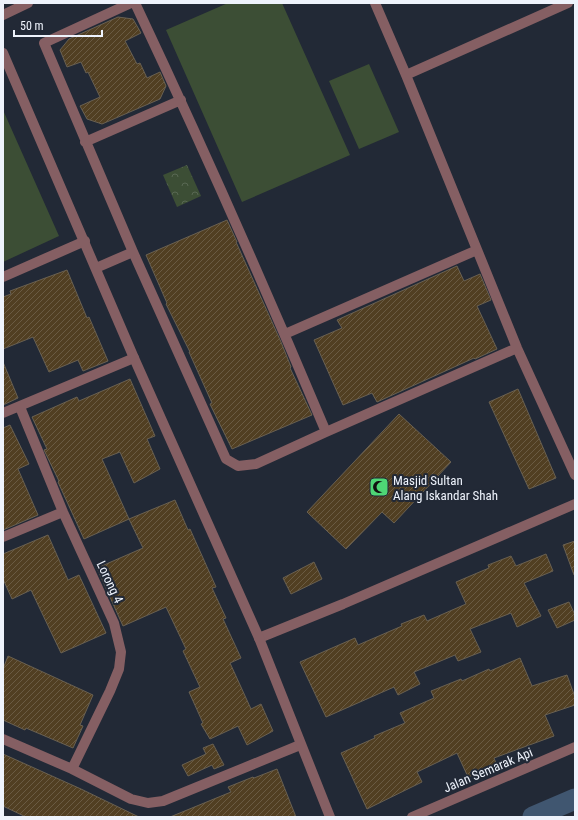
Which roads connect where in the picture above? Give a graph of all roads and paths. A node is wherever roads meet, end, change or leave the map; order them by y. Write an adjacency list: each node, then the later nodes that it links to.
1 (27, 3): 6 (street)
2 (131, 3): 10 (street)
3 (135, 3): 9 (street)
4 (375, 3): 8 (street)
5 (568, 3): 8 (street)
6 (3, 15)
7 (3, 53): 11 (street)
8 (406, 75): 12 (street)
9 (181, 100): 10 (street); 16 (street)
10 (85, 142): 13 (street)
11 (85, 241): 14 (street); 15 (street)
12 (477, 250): 16 (street); 17 (street)
13 (133, 252): 14 (street); 21 (street)
14 (96, 268): 18 (street)
15 (3, 277)
16 (285, 334): 21 (street)
17 (517, 348): 21 (street); 22 (street)
18 (134, 358): 19 (street); 26 (street)
19 (20, 407): 20 (street); 24 (street, Lorong 4)
20 (3, 414)
21 (326, 432)
22 (575, 475)
23 (575, 504): 26 (street)
24 (63, 512): 25 (street); 30 (street, Lorong 4)
25 (3, 537)
26 (259, 638): 28 (street)
27 (3, 739): 30 (street)
28 (300, 744): 30 (street); 31 (street)
29 (575, 748): 32 (street, Jalan Semarak Api)
30 (72, 769)
31 (330, 817)
32 (412, 817)

